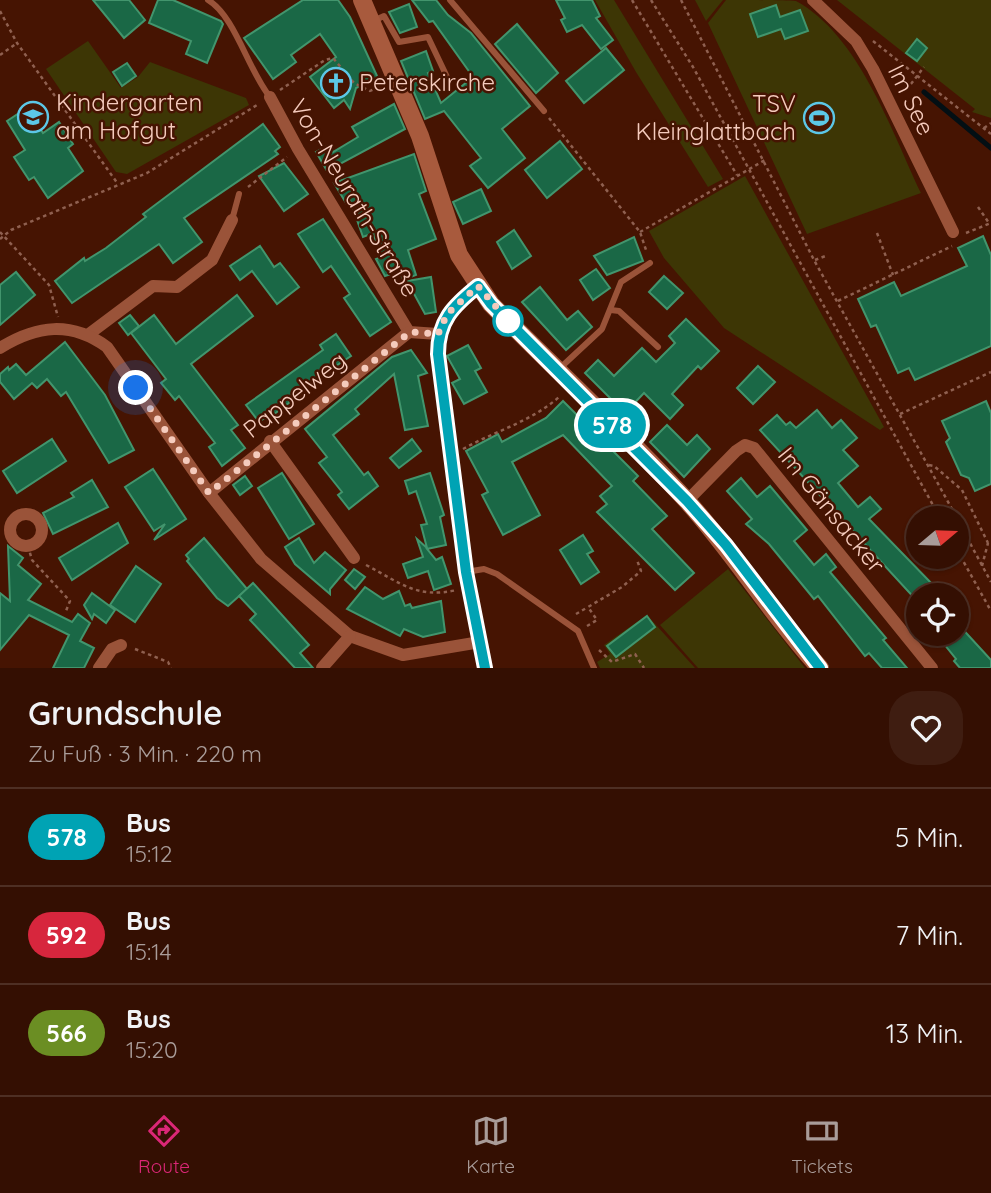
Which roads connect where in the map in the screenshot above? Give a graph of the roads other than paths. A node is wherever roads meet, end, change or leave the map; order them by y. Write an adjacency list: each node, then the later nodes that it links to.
1 (208, 0): 6 (lane)
2 (228, 0): 6 (lane)
3 (362, 0): 7 (main road)
4 (450, 0): 10 (lane)
5 (817, 1): 13 (street, Im See)
6 (220, 7): 9 (lane)
7 (372, 22): 8 (lane); 15 (main road)
8 (448, 79)
9 (270, 97): 17 (street, Von-Neurath-Straße)
10 (544, 111)
11 (239, 194): 12 (lane)
12 (232, 220): 18 (street)
13 (955, 235)
14 (650, 263): 16 (lane)
15 (478, 286): 19 (street); 22 (main road)
16 (611, 310): 20 (lane); 22 (lane)
17 (410, 332): 19 (street, Von-Neurath-Straße); 23 (street, Pappelweg)
18 (89, 334): 21 (street); 24 (street)
19 (438, 334): 28 (street)
20 (658, 347)
21 (0, 348)
22 (557, 371): 25 (main road)
23 (270, 441): 24 (street, Pappelweg); 27 (street)
24 (209, 493): 29 (street)
25 (687, 501): 36 (main road); 37 (street, Im Gänsacker)
26 (5, 537): 26 (street)
27 (354, 558)
28 (466, 572): 30 (street); 35 (lane)
29 (351, 636): 30 (street); 33 (street)
30 (480, 642): 34 (street)
31 (121, 645): 32 (street)
32 (99, 668)
33 (322, 668)
34 (485, 668)
35 (594, 668)
36 (820, 668)
37 (932, 668)

